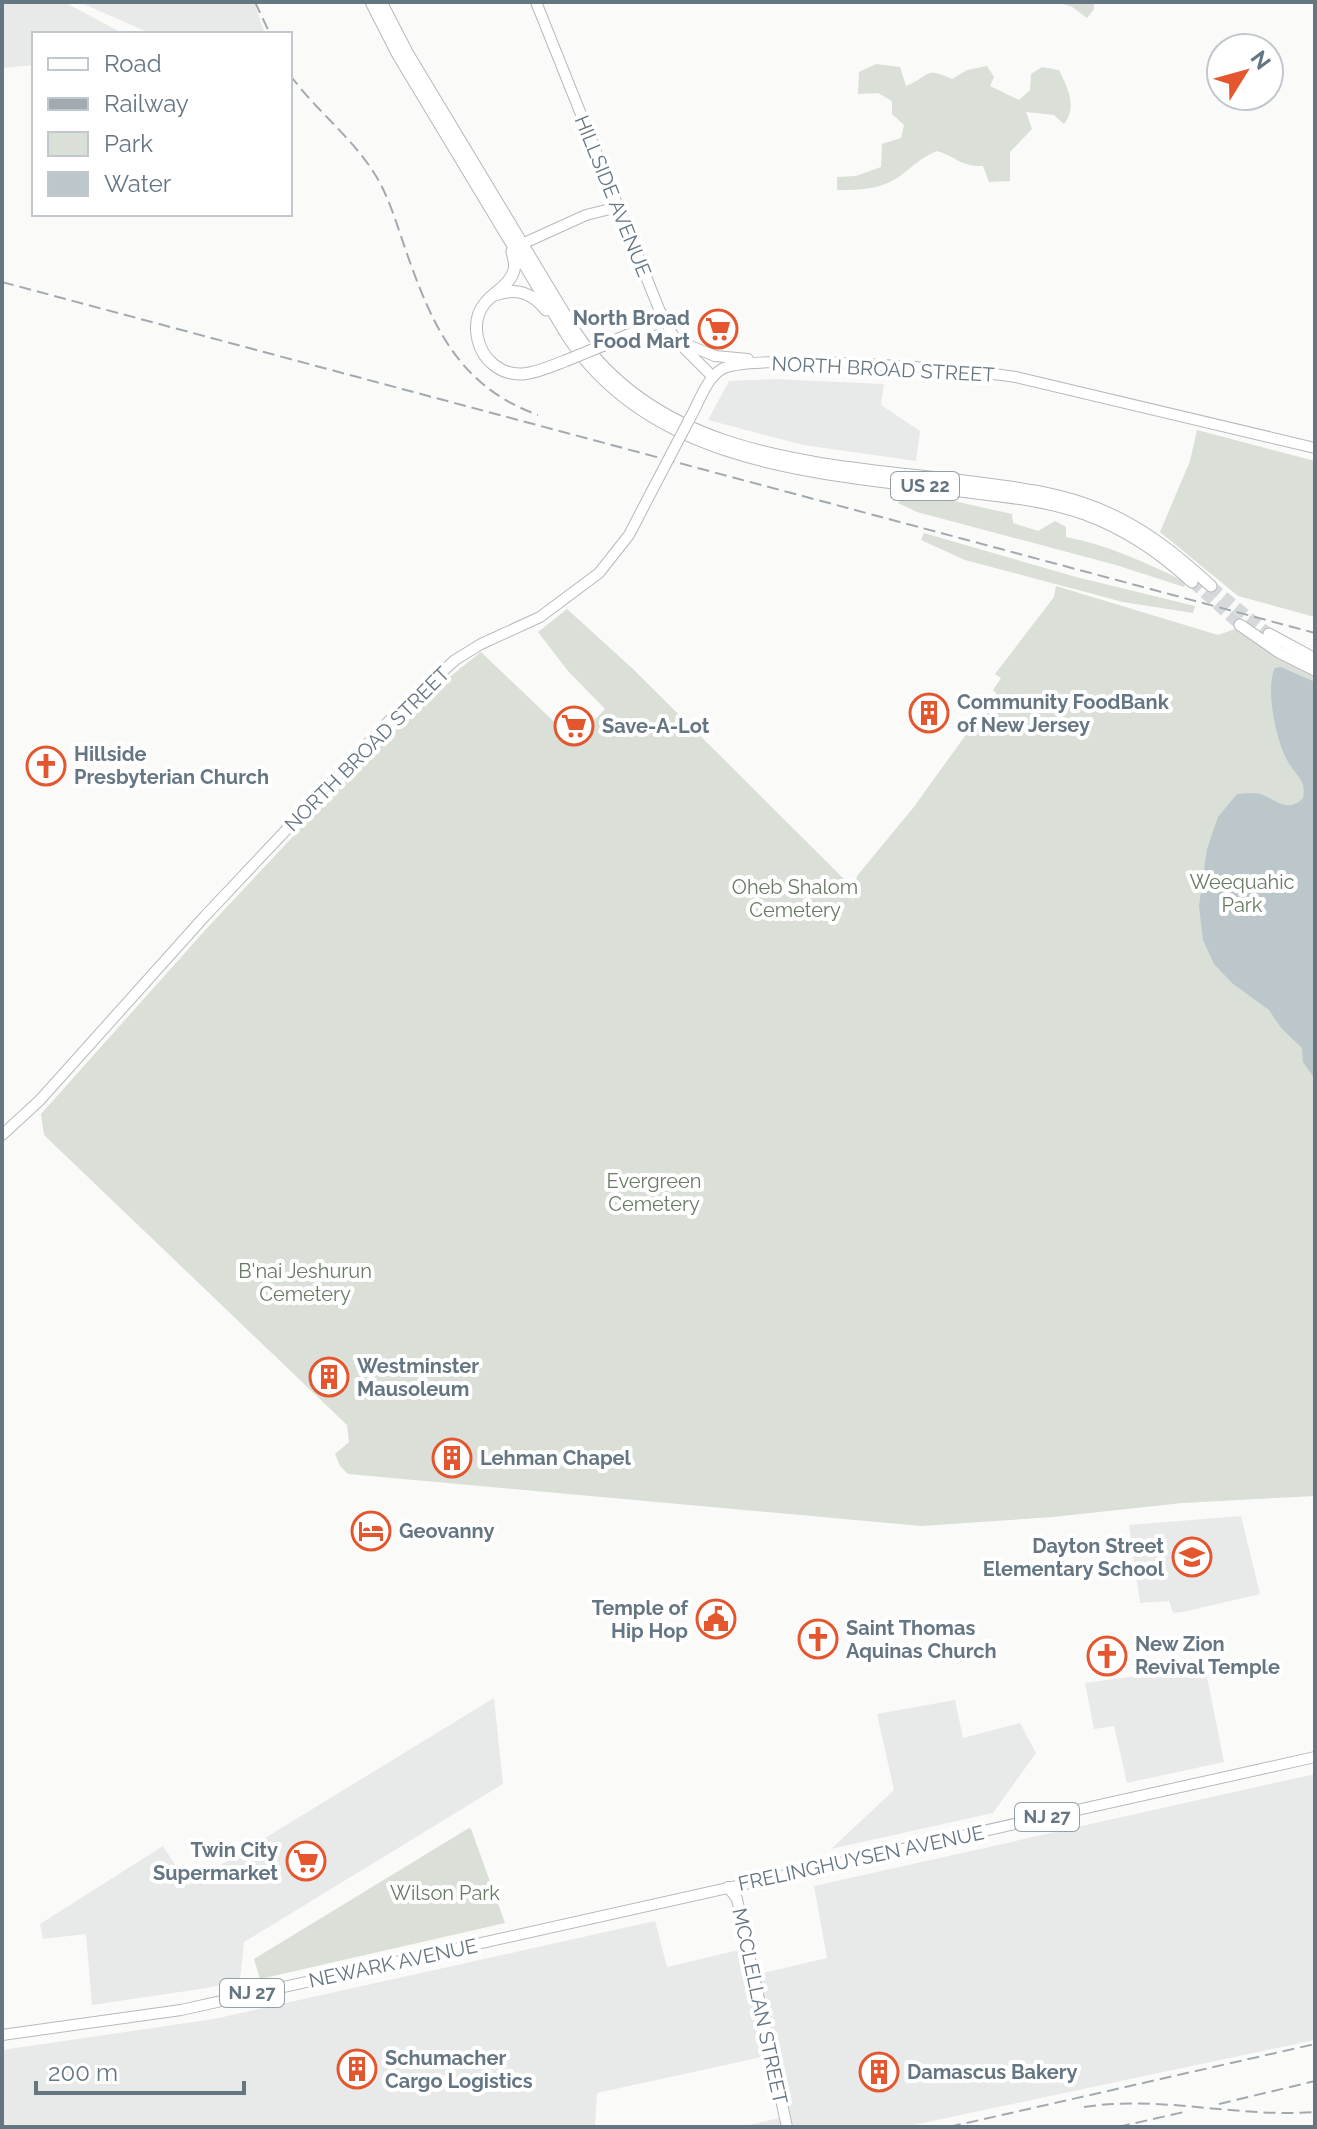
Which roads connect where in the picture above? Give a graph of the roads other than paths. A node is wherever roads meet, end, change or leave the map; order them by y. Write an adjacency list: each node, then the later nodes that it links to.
1 (371, 2): 5 (highway, US 22)
2 (381, 2): 6 (highway, US 22)
3 (536, 2): 4 (main road, HILLSIDE AVENUE)
4 (618, 207): 6 (main road); 8 (main road, HILLSIDE AVENUE)
5 (509, 239): 7 (highway); 9 (highway, US 22)
6 (522, 244): 15 (highway, US 22)
7 (491, 297): 8 (highway, bridge); 9 (highway)
8 (664, 320): 10 (main road, HILLSIDE AVENUE)
9 (568, 337): 14 (highway, US 22)
10 (675, 339): 11 (main road); 12 (main road, HILLSIDE AVENUE)
11 (762, 363): 12 (main road, NORTH BROAD STREET); 13 (main road, NORTH BROAD STREET)
12 (713, 377): 20 (main road, NORTH BROAD STREET, bridge)
13 (1315, 448)
14 (1192, 582)
15 (1211, 586)
16 (1240, 625): 19 (highway)
17 (1269, 634): 18 (highway)
18 (1315, 659)
19 (1315, 670)
20 (2, 1135)
21 (1315, 1757): 22 (main road, FRELINGHUYSEN AVENUE / NJ 27)
22 (728, 1887): 23 (main road, FRELINGHUYSEN AVENUE / NJ 27); 25 (main road, MCCLELLAN STREET)
23 (500, 1940): 24 (main road, NEWARK AVENUE / NJ 27)
24 (2, 2035)
25 (787, 2127)

